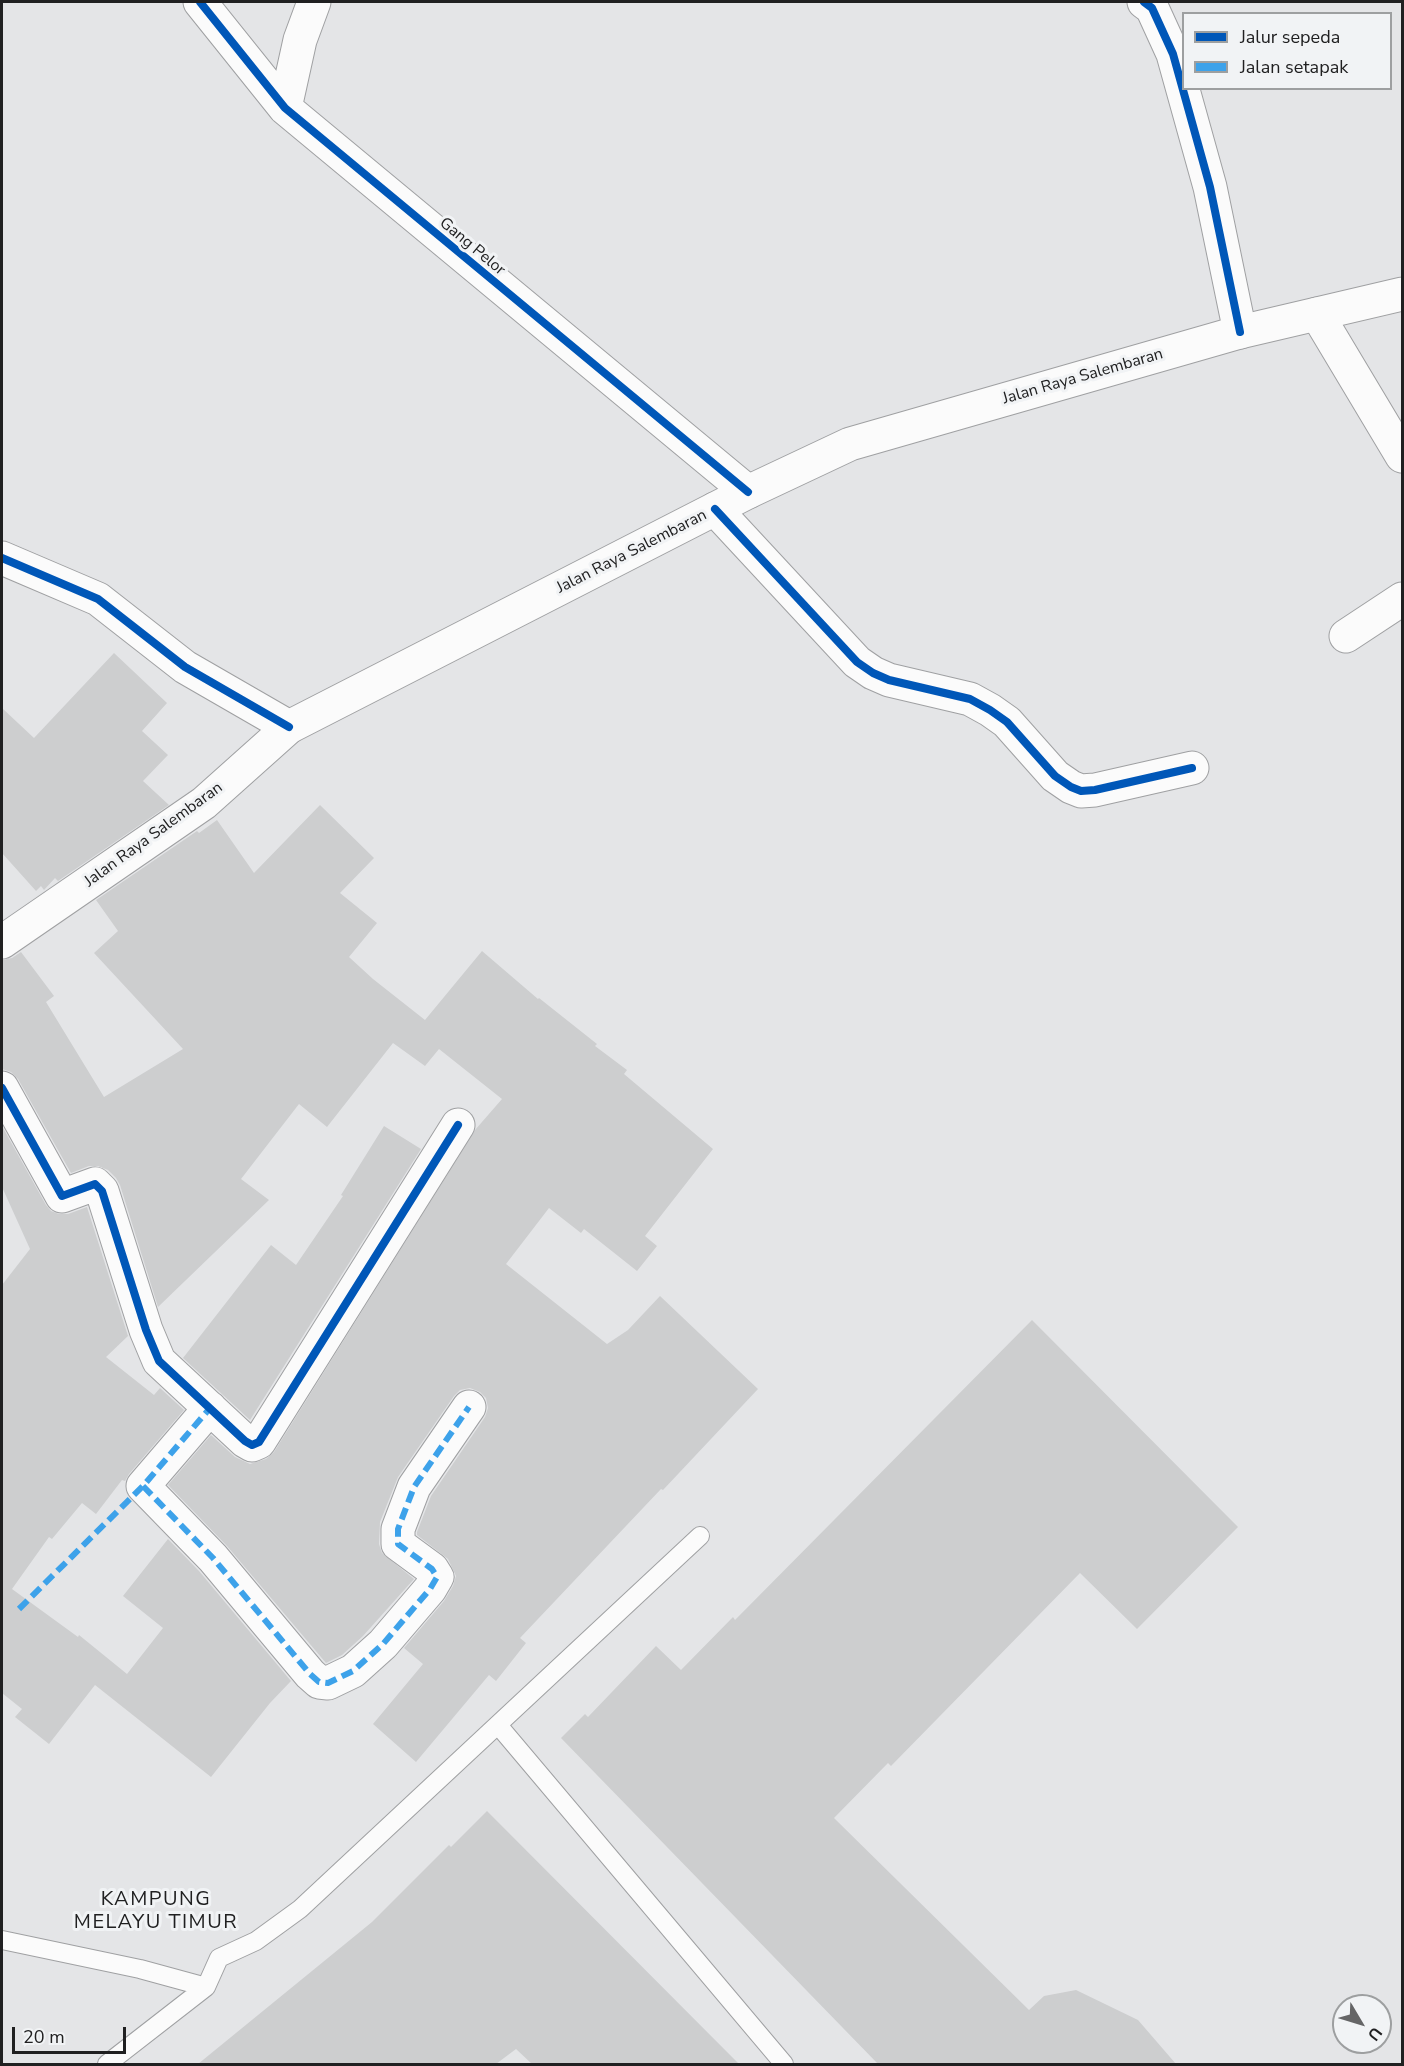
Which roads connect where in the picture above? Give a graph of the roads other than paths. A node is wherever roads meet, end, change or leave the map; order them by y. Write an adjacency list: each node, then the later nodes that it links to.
1 (200, 2): 6 (street, Gang Pelor)
2 (314, 2): 6 (street)
3 (1144, 2): 4 (street)
4 (1182, 86)
5 (1183, 90): 9 (street)
6 (285, 108): 11 (street, Gang Pelor)
7 (1402, 294): 8 (street, Jalan Raya Salembaran)
8 (1317, 314): 9 (street, Jalan Raya Salembaran); 10 (street)
9 (1240, 333): 11 (street, Jalan Raya Salembaran)
10 (1402, 456)
11 (748, 492): 12 (street, Jalan Raya Salembaran)
12 (715, 509): 16 (street, Jalan Raya Salembaran); 17 (street)
13 (2, 558): 16 (street)
14 (1402, 599): 15 (street)
15 (1346, 636)
16 (289, 727): 18 (street, Jalan Raya Salembaran)
17 (1192, 768)
18 (2, 942)
19 (2, 1088): 22 (street)
20 (458, 1125): 22 (street)
21 (469, 1407): 22 (street)
22 (210, 1408)
23 (700, 1536): 24 (lane)
24 (498, 1725): 26 (lane); 28 (lane)
25 (2, 1940): 26 (lane)
26 (206, 1987): 27 (lane)
27 (107, 2064)
28 (784, 2064)

